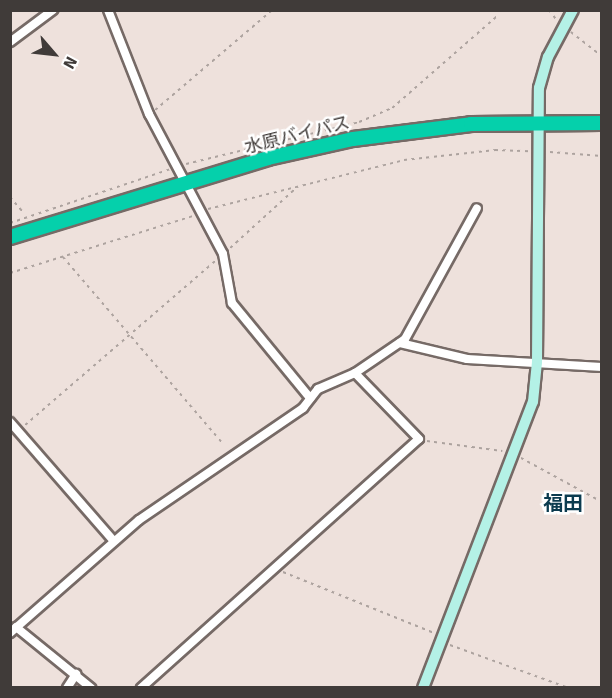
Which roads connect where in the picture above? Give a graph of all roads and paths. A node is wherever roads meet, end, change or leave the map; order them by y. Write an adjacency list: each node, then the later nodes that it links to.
1 (53, 10): 7 (street)
2 (108, 10): 11 (street)
3 (272, 10): 11 (path)
4 (549, 10): 6 (path)
5 (497, 16): 12 (path)
6 (568, 18): 10 (path); 14 (street)
7 (22, 29): 8 (street); 9 (street)
8 (10, 31)
9 (10, 42)
10 (602, 56)
11 (149, 114): 18 (street)
12 (359, 122)
13 (602, 123): 14 (highway, 水原バイパス)
14 (536, 124): 18 (highway, 水原バイパス); 30 (street)
15 (537, 152): 19 (path)
16 (547, 152): 17 (path)
17 (602, 156)
18 (185, 184): 23 (street); 24 (highway, 水原バイパス)
19 (298, 185): 23 (path); 25 (path)
20 (10, 197): 22 (path)
21 (477, 208): 29 (street)
22 (23, 212)
23 (200, 212): 25 (street); 26 (path)
24 (10, 237)
25 (223, 254): 28 (path); 33 (street)
26 (62, 257): 27 (path); 28 (path)
27 (10, 273)
28 (129, 336): 35 (path); 37 (path)
29 (400, 343): 30 (street); 32 (street)
30 (537, 362): 31 (street); 38 (street)
31 (602, 367)
32 (356, 373): 33 (street); 36 (street)
33 (310, 398): 40 (street)
34 (10, 422): 35 (street)
35 (18, 431): 40 (street)
36 (419, 440): 38 (path); 41 (street)
37 (223, 444)
38 (514, 455): 39 (path); 43 (street)
39 (602, 502)
40 (113, 540): 42 (street)
41 (278, 568): 43 (path); 47 (street)
42 (13, 630): 44 (street)
43 (443, 636): 48 (street); 49 (path)
44 (76, 674): 45 (street); 46 (street)
45 (67, 687)
46 (91, 687)
47 (141, 687)
48 (423, 687)
49 (569, 687)

